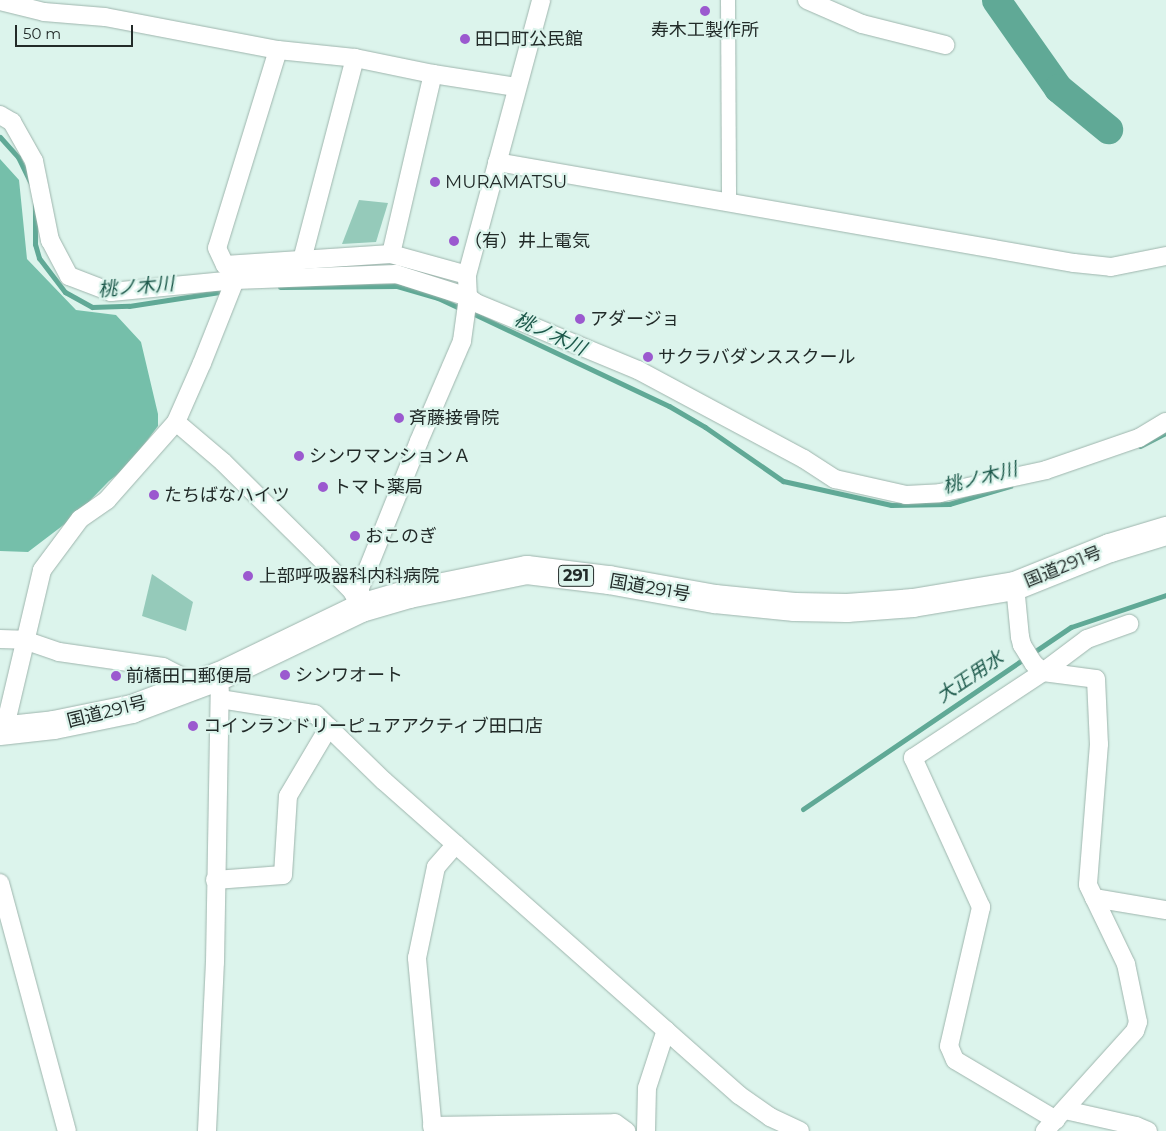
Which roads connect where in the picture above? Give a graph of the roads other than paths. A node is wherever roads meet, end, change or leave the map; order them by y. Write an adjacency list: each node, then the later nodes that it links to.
1 (541, 0): 9 (street)
2 (728, 0): 12 (street)
3 (806, 0): 5 (street)
4 (0, 1): 6 (street)
5 (945, 45)
6 (278, 50): 7 (street); 15 (street)
7 (355, 58): 8 (street); 15 (street)
8 (433, 74): 9 (street); 13 (street)
9 (516, 87): 11 (street)
10 (0, 115): 17 (street)
11 (497, 162): 12 (street); 16 (street)
12 (729, 202): 14 (street)
13 (391, 254): 15 (street); 16 (street)
14 (1166, 256)
15 (302, 260)
16 (467, 275): 18 (street)
17 (235, 280): 18 (street); 19 (street)
18 (468, 297): 20 (street); 23 (street)
19 (176, 422): 23 (street); 26 (street)
20 (1166, 422)
21 (1166, 531): 22 (highway, 国道291号 / 291)
22 (1014, 586): 23 (highway, 国道291号 / 291); 27 (street)
23 (360, 608): 29 (highway, 国道291号 / 291)
24 (1129, 624): 27 (street)
25 (0, 639): 26 (street)
26 (24, 640): 28 (street); 31 (street)
27 (1038, 668): 35 (street); 38 (street)
28 (191, 688): 29 (highway, 国道291号 / 291); 31 (highway, 国道291号 / 291)
29 (220, 688): 30 (street); 33 (street)
30 (329, 727): 32 (street); 33 (street)
31 (2, 731)
32 (456, 844): 37 (street); 39 (street)
33 (215, 880): 41 (street)
34 (0, 883): 40 (street)
35 (1094, 898): 36 (street); 38 (street)
36 (1166, 910)
37 (666, 1030): 43 (street); 44 (street)
38 (1055, 1120): 45 (street)
39 (433, 1128): 42 (street)
40 (67, 1131)
41 (207, 1131)
42 (626, 1131)
43 (646, 1131)
44 (800, 1131)
45 (1148, 1131)

